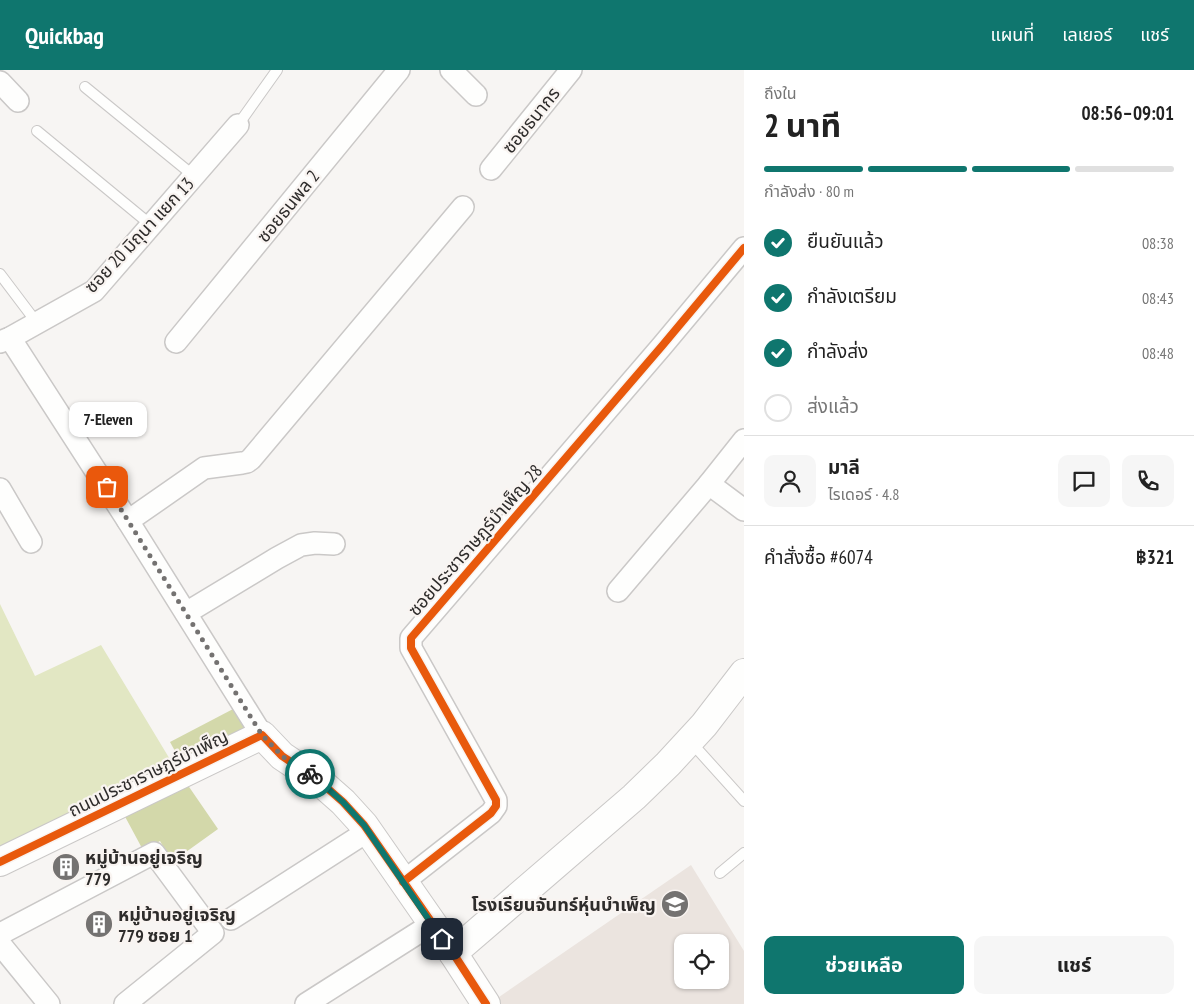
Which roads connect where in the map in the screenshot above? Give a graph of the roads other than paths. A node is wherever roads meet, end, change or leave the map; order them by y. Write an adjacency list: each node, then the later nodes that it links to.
1 (277, 70): 9 (lane)
2 (399, 70): 19 (street, ซอยธนพล 2)
3 (450, 70): 7 (street)
4 (571, 70): 11 (street, ซอยธนากร)
5 (0, 82): 8 (street)
6 (85, 87): 12 (lane)
7 (476, 95)
8 (18, 102)
9 (238, 125): 12 (street, ซอย 20 มิถุนา แยก 13)
10 (38, 132): 14 (lane)
11 (491, 169)
12 (194, 176): 14 (street, ซอย 20 มิถุนา แยก 13)
13 (463, 207): 24 (street)
14 (151, 226): 17 (street, ซอย 20 มิถุนา แยก 13)
15 (744, 248): 37 (street, ซอยประชาราษฎร์บำเพ็ญ 28)
16 (0, 274): 17 (lane)
17 (37, 323): 18 (street, ซอย 20 มิถุนา แยก 13)
18 (5, 340): 24 (street)
19 (176, 342)
20 (744, 440): 21 (street)
21 (709, 484): 23 (street); 27 (street)
22 (0, 489): 25 (street)
23 (744, 510)
24 (128, 521): 28 (street)
25 (31, 542)
26 (334, 544): 28 (street)
27 (618, 591)
28 (186, 613): 30 (street)
29 (743, 678): 31 (street)
30 (262, 735): 33 (street); 35 (street, ถนนประชาราษฎร์บำเพ็ญ)
31 (689, 740): 32 (lane); 42 (street)
32 (744, 801)
33 (368, 831): 37 (street); 38 (street)
34 (744, 853): 36 (lane)
35 (0, 862)
36 (720, 873)
37 (403, 882): 39 (street)
38 (231, 919)
39 (432, 924): 42 (street); 45 (street)
40 (0, 934): 44 (street)
41 (0, 944): 43 (street)
42 (453, 953): 46 (street)
43 (49, 1004)
44 (125, 1004)
45 (306, 1004)
46 (486, 1004)

